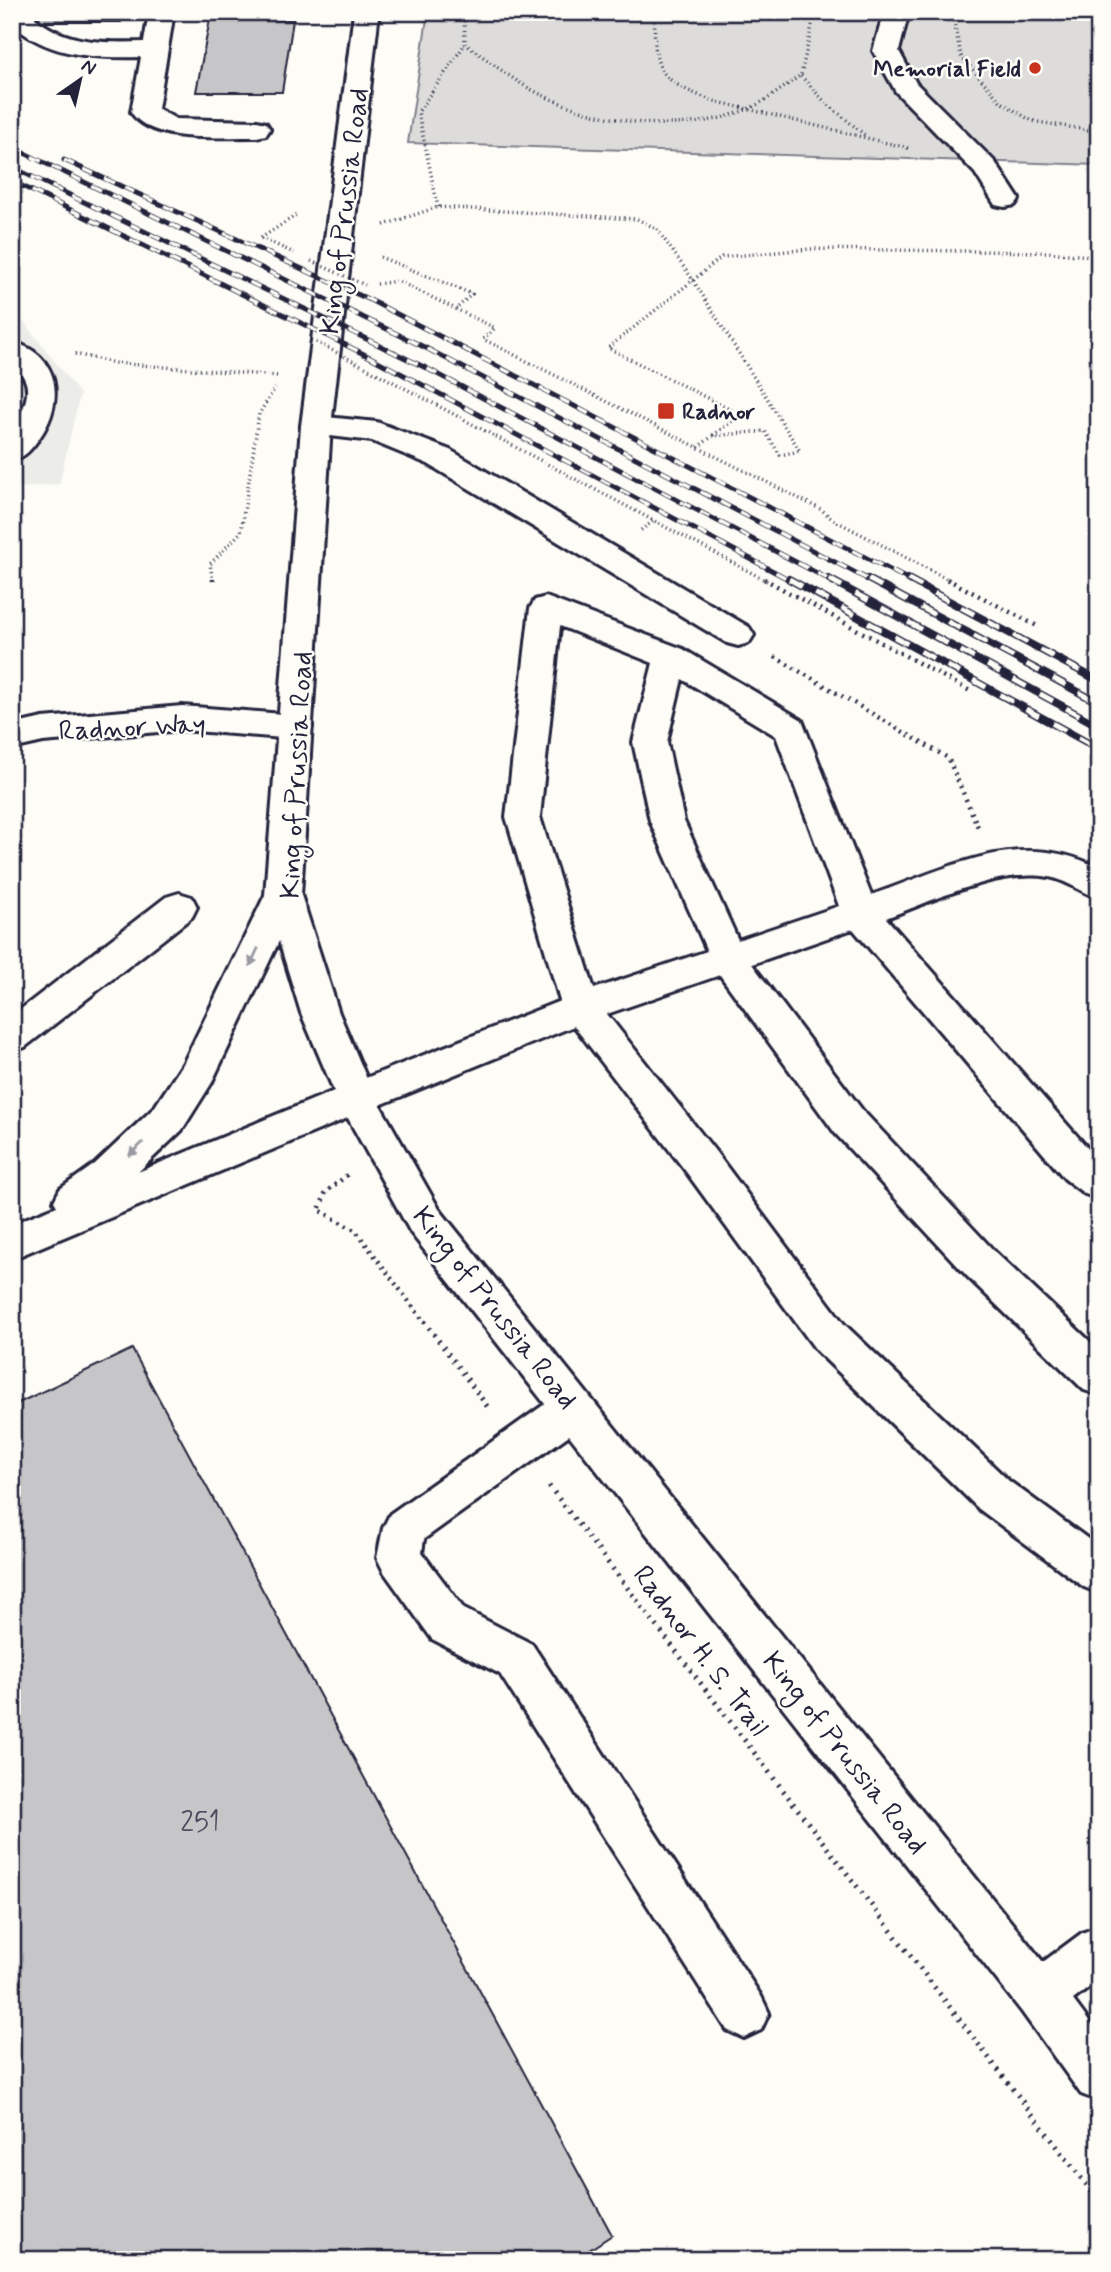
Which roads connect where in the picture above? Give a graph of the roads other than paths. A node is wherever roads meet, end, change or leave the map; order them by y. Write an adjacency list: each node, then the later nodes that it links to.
1 (22, 12): 5 (main road)
2 (162, 12): 5 (main road)
3 (367, 12): 9 (main road, King of Prussia Road)
4 (897, 12): 7 (main road)
5 (155, 49): 6 (main road)
6 (257, 130)
7 (1005, 199)
8 (19, 356): 10 (main road)
9 (316, 426): 11 (main road); 13 (main road, King of Prussia Road)
10 (12, 451)
11 (738, 635)
12 (670, 657): 18 (main road); 19 (main road); 20 (main road)
13 (295, 727): 14 (main road, Radnor Way); 16 (main road, King of Prussia Road)
14 (12, 737)
15 (1099, 885): 18 (main road)
16 (283, 895): 22 (main road, King of Prussia Road); 24 (main road, one-way to 24)
17 (179, 907): 21 (main road)
18 (859, 911): 19 (main road); 23 (main road)
19 (728, 958): 20 (main road); 25 (main road)
20 (581, 1008): 22 (main road); 27 (main road)
21 (12, 1037)
22 (356, 1098): 24 (main road); 26 (main road, King of Prussia Road)
23 (1099, 1183)
24 (23, 1237)
25 (1099, 1377)
26 (573, 1408): 29 (main road, King of Prussia Road); 30 (main road)
27 (1099, 1573)
28 (1099, 1950): 29 (main road)
29 (1039, 1995): 31 (main road, King of Prussia Road)
30 (744, 2013)
31 (1099, 2076)

